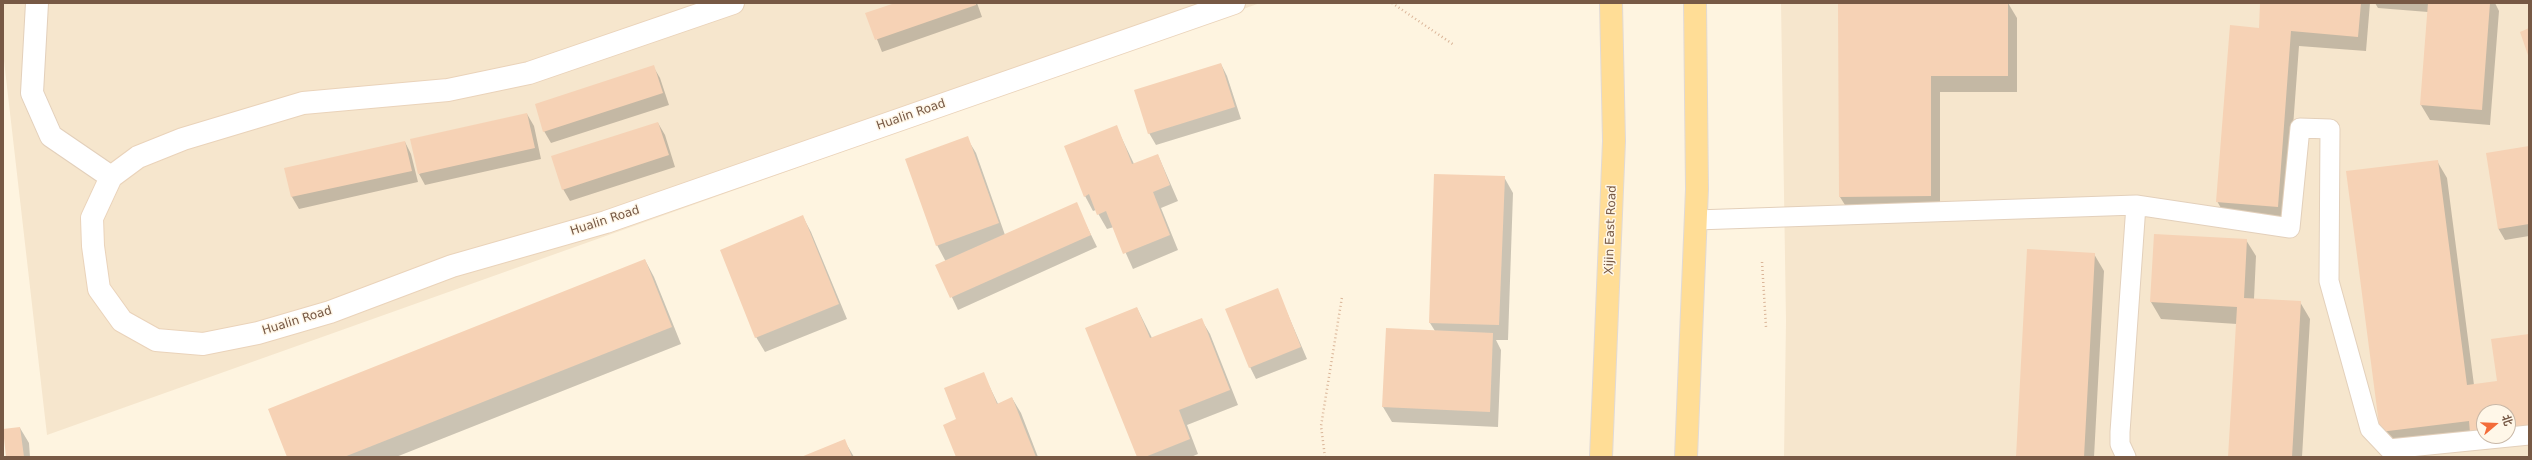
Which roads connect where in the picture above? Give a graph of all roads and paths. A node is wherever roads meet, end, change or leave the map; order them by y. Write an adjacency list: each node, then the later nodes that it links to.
1 (37, 3): 8 (street)
2 (733, 3): 8 (street, Hualin Road)
3 (1234, 3): 8 (street, Hualin Road)
4 (1392, 3): 7 (path)
5 (1611, 3): 16 (main road, Xijin East Road)
6 (1696, 3): 10 (main road)
7 (1454, 45)
8 (111, 178)
9 (2136, 206): 10 (lane); 14 (lane); 18 (lane)
10 (1696, 220): 17 (main road)
11 (1762, 262): 13 (path)
12 (1342, 298): 15 (path)
13 (1766, 327)
14 (2529, 435)
15 (1325, 457)
16 (1601, 457)
17 (1686, 457)
18 (2126, 457)

